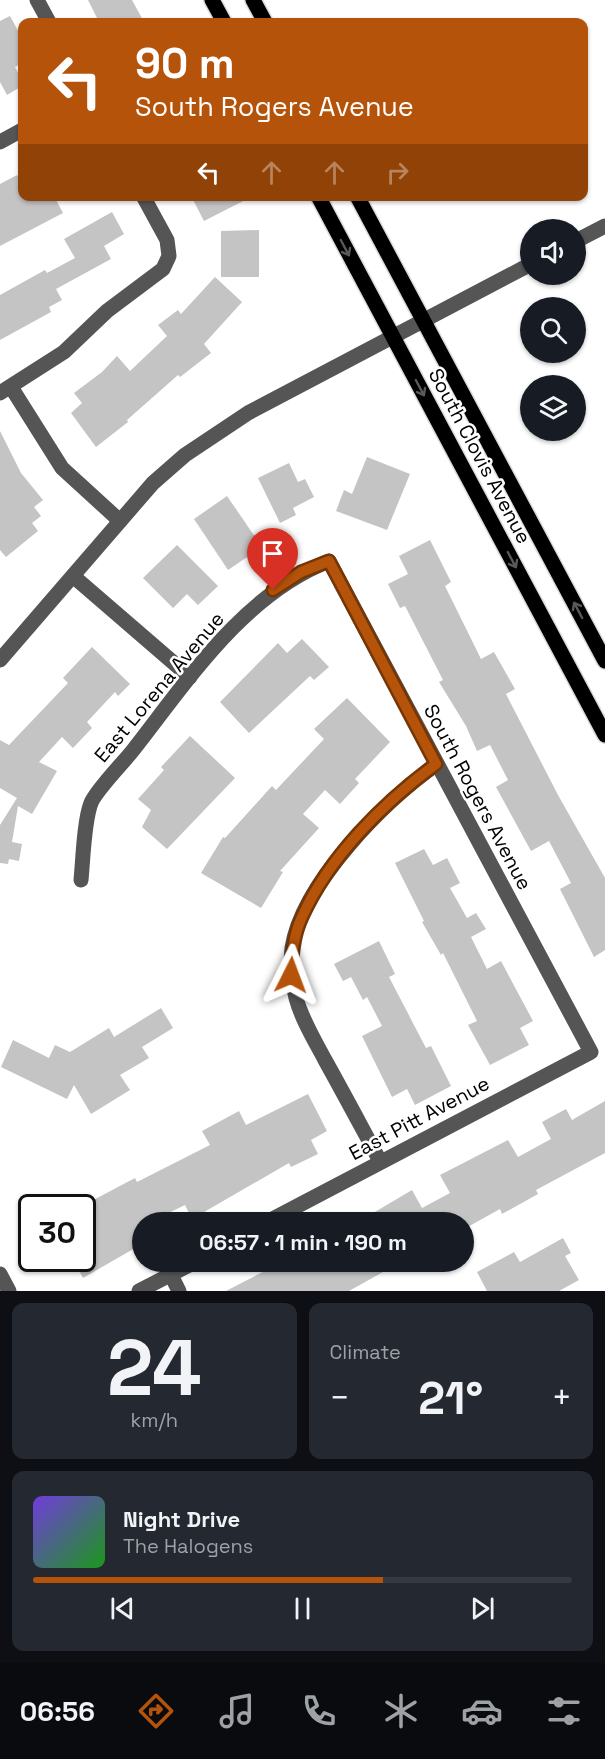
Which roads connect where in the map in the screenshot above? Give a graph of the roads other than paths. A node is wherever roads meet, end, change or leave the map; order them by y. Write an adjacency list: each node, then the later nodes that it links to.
1 (37, 0): 4 (street)
2 (212, 0): 5 (main road)
3 (253, 0): 6 (main road)
4 (47, 18)
5 (222, 18)
6 (263, 18)
7 (18, 132): 8 (street)
8 (0, 142)
9 (146, 201): 17 (street)
10 (321, 201): 16 (main road, South Clovis Avenue, one-way to 16)
11 (360, 201): 15 (main road, South Clovis Avenue)
12 (605, 226): 13 (street)
13 (586, 236)
14 (520, 270): 15 (street)
15 (423, 320): 16 (street); 22 (main road, South Clovis Avenue, one-way to 15)
16 (393, 336): 18 (street); 24 (main road, South Clovis Avenue, one-way to 24)
17 (6, 390): 18 (street)
18 (120, 521): 20 (street)
19 (329, 561): 23 (street, East Lorena Avenue); 27 (street, South Rogers Avenue)
20 (73, 576): 21 (street); 23 (street)
21 (0, 660)
22 (605, 662)
23 (190, 677): 28 (street, East Lorena Avenue)
24 (577, 682): 25 (main road); 26 (main road, South Clovis Avenue)
25 (605, 713)
26 (605, 735)
27 (436, 764): 29 (street, South Rogers Avenue); 30 (street)
28 (81, 880)
29 (591, 1052): 30 (street, East Pitt Avenue)
30 (380, 1161): 31 (street, East Pitt Avenue)
31 (286, 1212)
32 (177, 1272): 34 (street)
33 (0, 1274): 35 (street)
34 (171, 1275): 36 (street); 37 (street)
35 (9, 1291)
36 (139, 1291)
37 (179, 1291)

